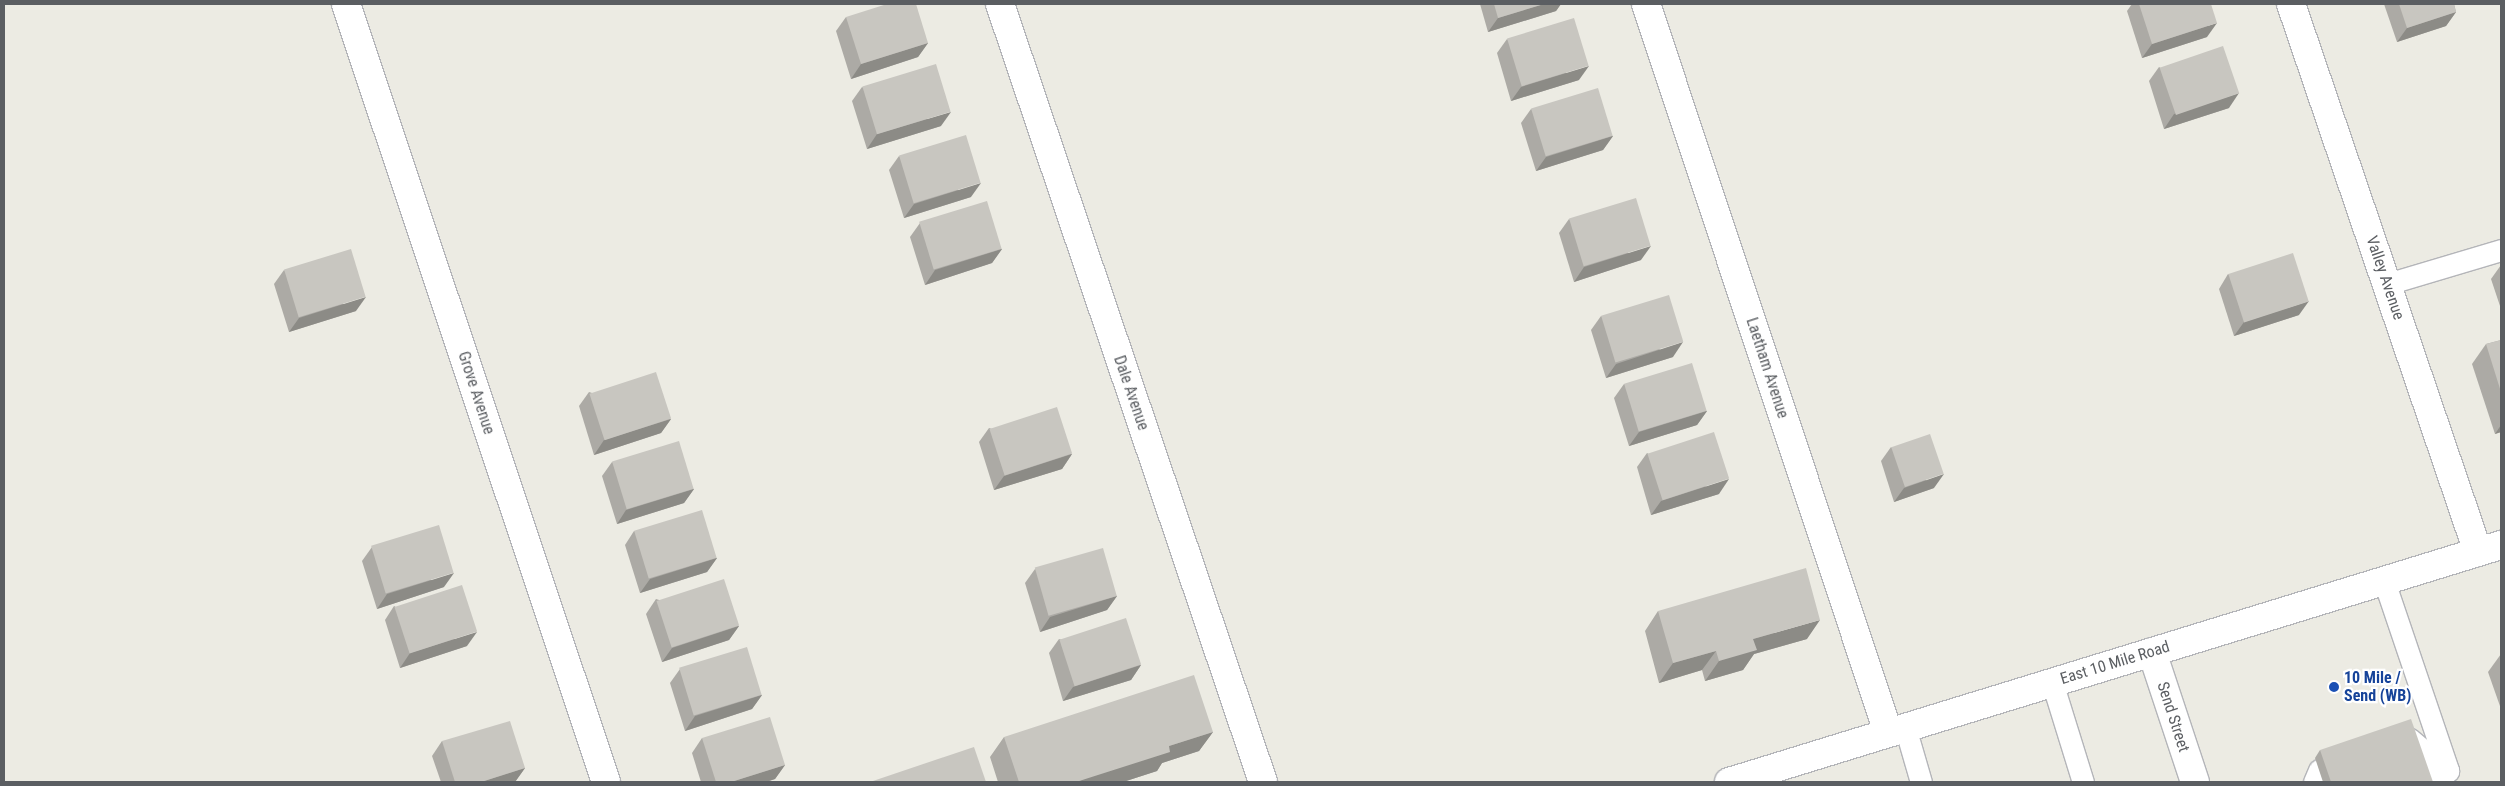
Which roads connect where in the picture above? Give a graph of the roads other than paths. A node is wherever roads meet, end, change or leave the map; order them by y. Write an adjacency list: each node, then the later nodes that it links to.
1 (346, 4): 16 (street, Grove Avenue)
2 (1000, 4): 17 (street, Dale Avenue)
3 (1646, 4): 11 (street, Laetham Avenue)
4 (2291, 4): 6 (street, Valley Avenue)
5 (2501, 250): 6 (lane)
6 (2387, 284): 7 (street, Valley Avenue)
7 (2490, 548): 8 (street, East 10 Mile Road)
8 (2384, 581): 9 (street, East 10 Mile Road); 15 (lane)
9 (2152, 652): 10 (street, East 10 Mile Road); 21 (street, Send Street)
10 (2052, 682): 11 (street, East 10 Mile Road); 20 (lane)
11 (1897, 729): 13 (street, East 10 Mile Road); 19 (lane)
12 (2410, 740): 15 (lane)
13 (1767, 776): 18 (street, East 10 Mile Road)
14 (2423, 777): 15 (lane)
15 (2448, 778)
16 (606, 782)
17 (1263, 782)
18 (1729, 782)
19 (1921, 782)
20 (2084, 782)
21 (2195, 782)

